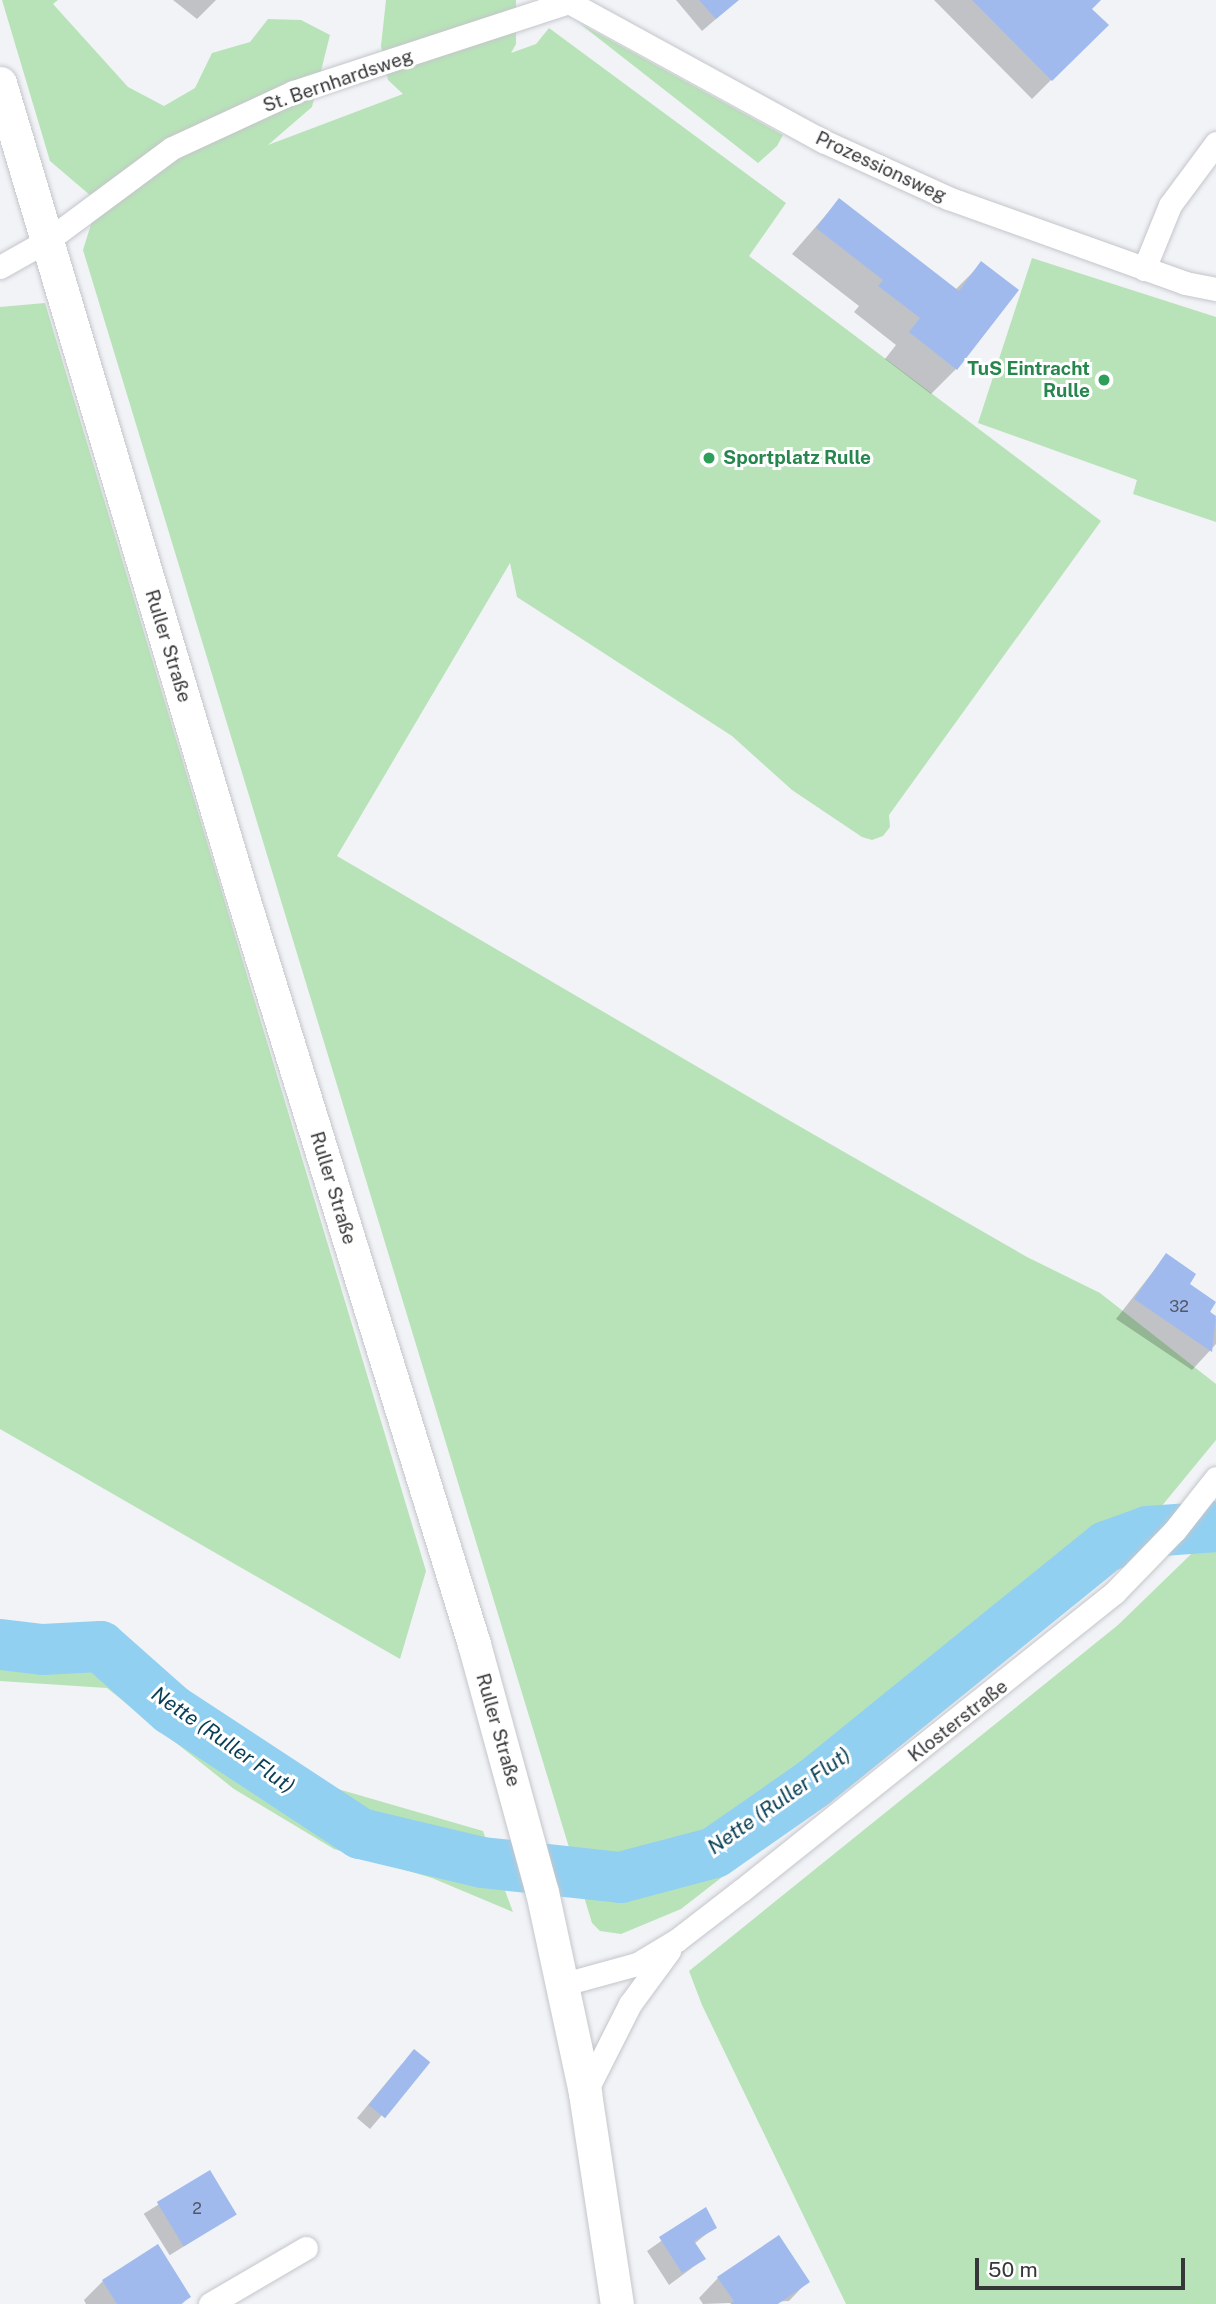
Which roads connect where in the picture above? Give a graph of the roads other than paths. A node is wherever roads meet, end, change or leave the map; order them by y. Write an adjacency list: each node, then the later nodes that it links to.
1 (570, 1): 4 (street, St. Bernhardsweg); 6 (street, Prozessionsweg)
2 (0, 83): 4 (main road, Ruller Straße)
3 (1216, 143): 6 (street)
4 (48, 240): 5 (street, St. Bernhardsweg); 10 (main road, Ruller Straße)
5 (0, 267)
6 (1144, 269): 7 (street, Prozessionsweg)
7 (1216, 289)
8 (1210, 1485): 9 (street, Klosterstraße)
9 (677, 1940): 10 (street, Klosterstraße); 11 (street, Klosterstraße)
10 (564, 1984): 11 (main road, Ruller Straße)
11 (585, 2093): 14 (main road, Ruller Straße)
12 (306, 2248): 13 (street)
13 (210, 2304)
14 (617, 2304)

